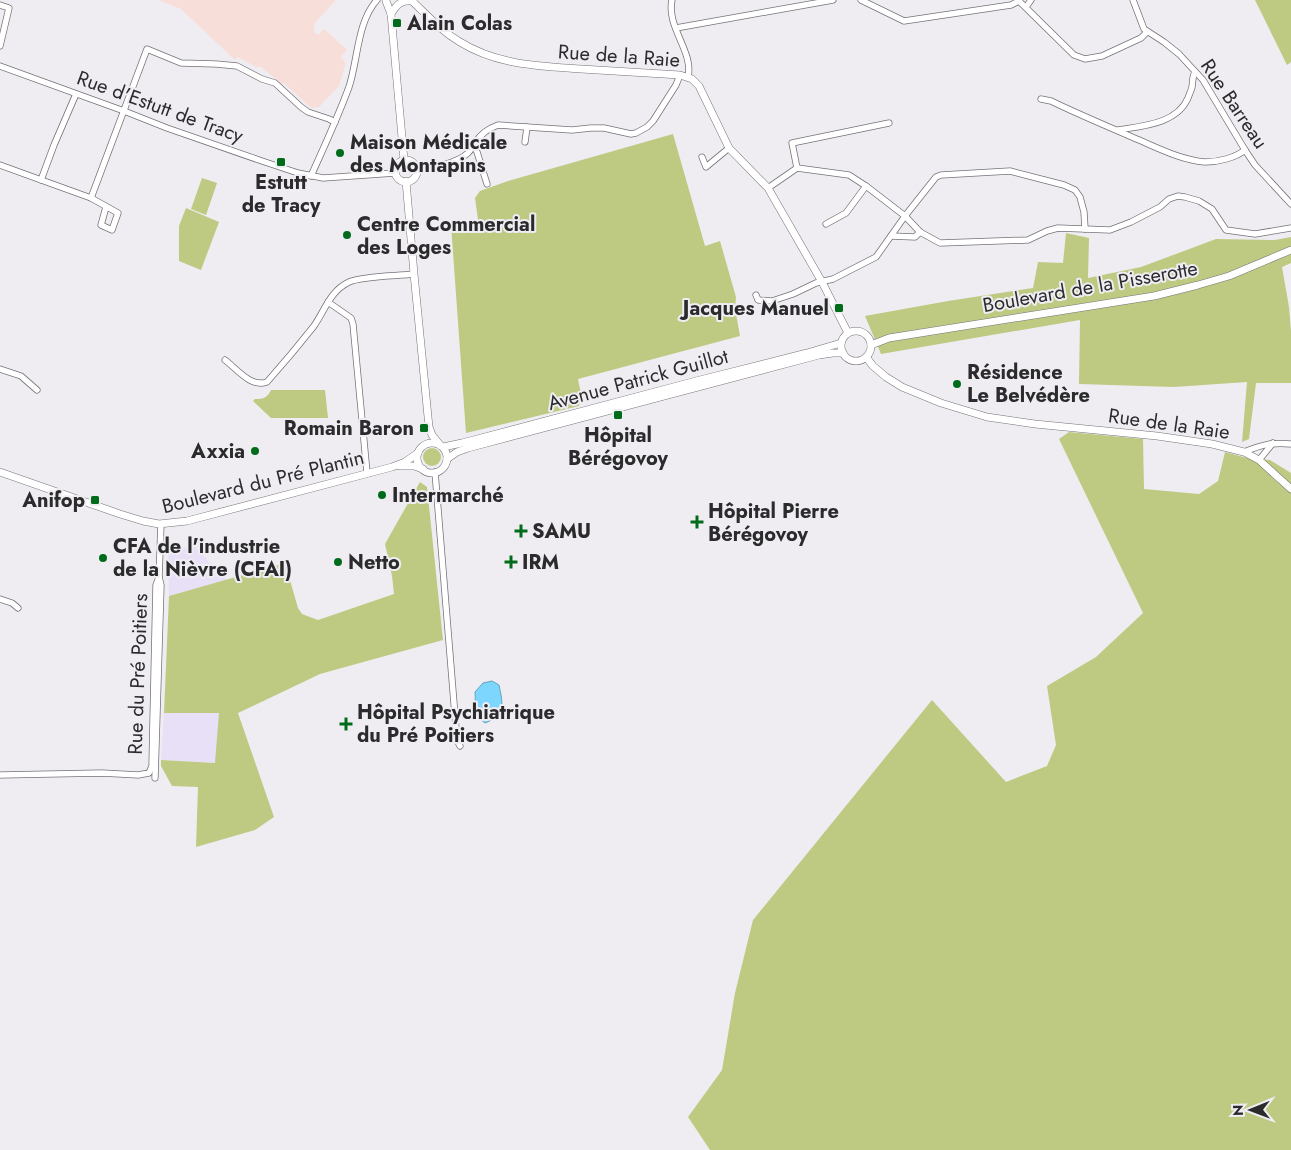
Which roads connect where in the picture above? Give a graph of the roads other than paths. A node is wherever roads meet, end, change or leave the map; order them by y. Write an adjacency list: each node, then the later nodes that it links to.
1 (377, 0): 24 (street)
2 (385, 0): 3 (street); 13 (street)
3 (393, 0): 13 (street)
4 (672, 0): 14 (street)
5 (833, 0): 14 (street)
6 (861, 0): 7 (street)
7 (1019, 0): 12 (street)
8 (1032, 0): 12 (street)
9 (1133, 0): 15 (street)
10 (412, 1): 13 (street); 19 (street, Rue de la Raie)
11 (0, 5): 16 (street)
12 (1026, 7): 15 (street)
13 (391, 14): 33 (street)
14 (676, 28): 20 (street)
15 (1147, 32): 18 (street, Rue Barreau)
16 (0, 46)
17 (0, 66): 21 (street, Rue d'Estutt de Tracy)
18 (1195, 72): 27 (street); 31 (street, Rue Barreau)
19 (680, 75): 20 (street, Rue de la Raie); 26 (street)
20 (688, 77): 30 (street, Rue de la Raie)
21 (76, 94): 23 (street, Rue d'Estutt de Tracy); 39 (street)
22 (1041, 99): 27 (street)
23 (124, 111): 24 (street); 38 (street, Rue d'Estutt de Tracy); 44 (street)
24 (335, 122): 38 (street)
25 (889, 123): 35 (street)
26 (527, 127): 28 (street); 29 (street)
27 (1116, 130): 31 (street)
28 (525, 142)
29 (473, 145): 36 (street); 41 (street)
30 (729, 148): 32 (street); 43 (street, Rue de la Raie)
31 (1245, 150): 45 (street, Rue Barreau)
32 (702, 157)
33 (404, 160): 36 (street); 37 (street)
34 (0, 165): 39 (street)
35 (797, 168): 42 (street); 43 (street)
36 (416, 170): 40 (street)
37 (395, 173): 38 (street); 40 (street)
38 (314, 177)
39 (41, 180): 44 (street)
40 (406, 181): 54 (street)
41 (487, 184)
42 (866, 186): 47 (street); 48 (street)
43 (768, 188): 55 (street, Rue de la Raie)
44 (91, 198): 46 (street)
45 (1291, 204)
46 (106, 207)
47 (905, 216): 50 (street); 51 (street); 52 (street)
48 (826, 224)
49 (1291, 228): 50 (street)
50 (1085, 229): 51 (street)
51 (920, 232): 52 (street)
52 (891, 236): 55 (street)
53 (1291, 250): 60 (street, Boulevard de la Pisserotte)
54 (414, 274): 57 (street); 68 (street)
55 (822, 282): 56 (street); 58 (street, Rue de la Raie)
56 (756, 295)
57 (328, 302): 65 (street); 81 (street)
58 (848, 333): 59 (street); 61 (street)
59 (868, 337): 60 (street, Boulevard de la Pisserotte); 62 (street)
60 (889, 338): 62 (street, Boulevard de la Pisserotte)
61 (841, 343): 63 (street); 72 (street, Avenue Patrick Guillot)
62 (871, 345): 64 (street)
63 (843, 353): 64 (street); 75 (street, Avenue Patrick Guillot)
64 (866, 357): 73 (street, Rue de la Raie)
65 (225, 360)
66 (0, 369): 67 (street)
67 (37, 390)
68 (429, 427): 71 (street); 72 (street)
69 (1273, 443): 70 (street); 73 (street); 76 (street)
70 (1291, 444)
71 (422, 446): 72 (street); 74 (street)
72 (442, 446): 75 (street)
73 (1244, 452): 76 (street, Rue de la Raie)
74 (418, 453): 77 (street, Boulevard du Pré Plantin); 78 (street)
75 (447, 459): 80 (street)
76 (1260, 460): 82 (street, Rue de la Raie)
77 (392, 467): 78 (street, Boulevard du Pré Plantin); 81 (street, Boulevard du Pré Plantin)
78 (423, 470): 80 (street)
79 (0, 472): 83 (street, Boulevard du Pré Plantin)
80 (435, 472): 87 (street)
81 (367, 473): 83 (street, Boulevard du Pré Plantin)
82 (1291, 489)
83 (162, 524): 84 (street, Rue du Pré Poitiers)
84 (159, 577): 89 (street, Rue du Pré Poitiers); 89 (street, Rue du Pré Poitiers)
85 (0, 599): 86 (street)
86 (18, 608)
87 (460, 746)
88 (0, 774): 89 (street, Rue du Pré Poitiers)
89 (149, 774)

